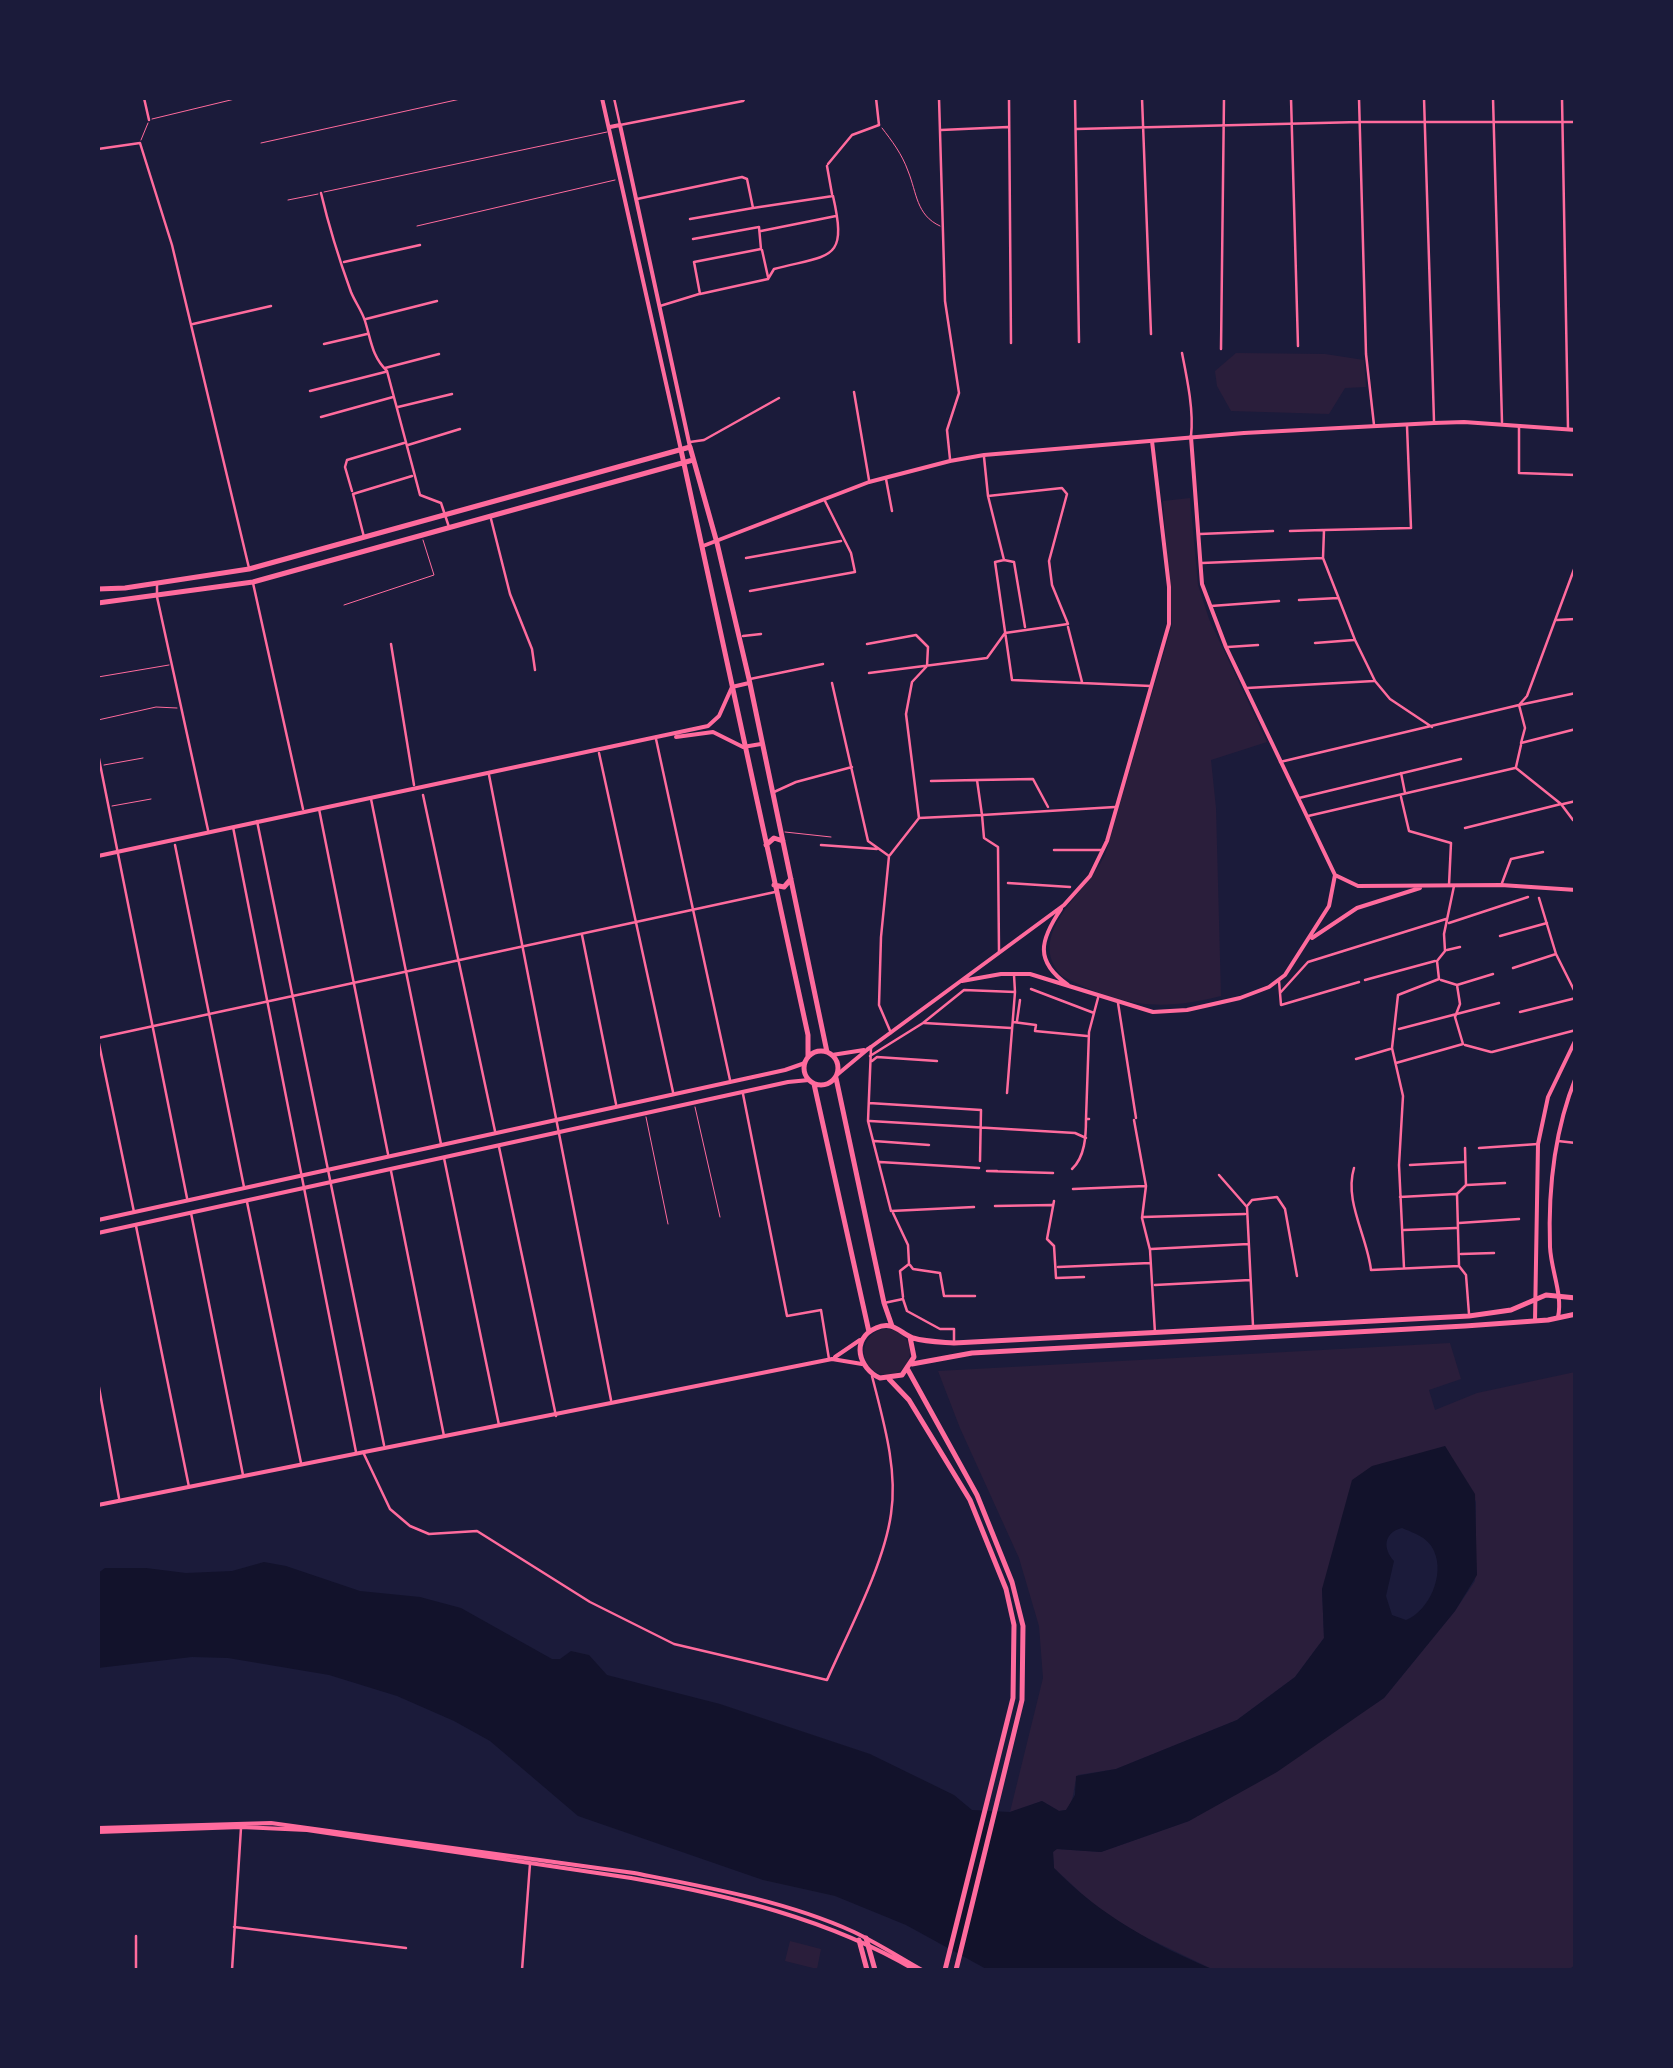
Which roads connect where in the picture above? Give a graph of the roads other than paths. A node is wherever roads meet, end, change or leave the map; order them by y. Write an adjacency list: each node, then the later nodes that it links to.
1 (144, 98): 18 (street)
2 (239, 98): 18 (lane)
3 (465, 98): 34 (lane)
4 (602, 98): 31 (main road)
5 (614, 98): 25 (street)
6 (744, 98): 25 (street)
7 (876, 98): 26 (street)
8 (939, 98): 32 (street)
9 (1008, 98): 28 (street)
10 (1075, 98): 30 (street)
11 (1142, 98): 29 (street)
12 (1224, 98): 27 (street)
13 (1291, 98): 24 (street)
14 (1360, 98): 19 (street)
15 (1424, 98): 20 (street)
16 (1493, 98): 23 (street)
17 (1562, 98): 21 (street)
18 (149, 120): 33 (lane)
19 (1360, 122): 20 (street); 24 (street); 83 (street)
20 (1424, 122): 23 (street); 79 (street)
21 (1563, 122): 22 (street); 23 (street); 85 (street)
22 (1576, 122)
23 (1493, 123): 81 (street)
24 (1292, 124): 27 (street); 65 (street)
25 (620, 125): 31 (main road); 39 (main road)
26 (880, 125): 38 (street); 45 (lane)
27 (1225, 126): 29 (street); 66 (street)
28 (1010, 127): 32 (street); 61 (street)
29 (1142, 127): 30 (street); 59 (street)
30 (1076, 129): 60 (street)
31 (609, 130): 36 (main road); 37 (lane)
32 (940, 130): 45 (street)
33 (140, 143): 35 (street); 57 (street)
34 (261, 143)
35 (98, 150)
36 (618, 180): 44 (lane); 64 (main road)
37 (321, 193): 40 (lane); 50 (street)
38 (832, 196): 41 (street); 42 (street)
39 (636, 199): 41 (street); 55 (main road)
40 (288, 200)
41 (753, 208): 43 (street)
42 (837, 216): 46 (street); 51 (street)
43 (690, 219)
44 (417, 226)
45 (943, 228): 93 (street)
46 (759, 231): 47 (street); 49 (street)
47 (694, 238)
48 (420, 245): 50 (street)
49 (761, 249): 51 (street); 52 (street)
50 (343, 262): 56 (street)
51 (768, 279): 52 (street)
52 (700, 294): 55 (street)
53 (437, 301): 56 (street)
54 (271, 306): 57 (street)
55 (660, 306): 63 (main road)
56 (364, 319): 58 (street)
57 (192, 324): 120 (street)
58 (368, 334): 62 (street); 69 (street)
59 (1151, 334)
60 (1078, 342)
61 (1010, 343)
62 (324, 344)
63 (668, 345): 64 (main road); 70 (main road)
64 (657, 346): 71 (main road)
65 (1298, 346)
66 (1221, 350)
67 (1182, 352): 86 (street)
68 (439, 354): 69 (street)
69 (385, 370): 72 (street); 75 (street)
70 (676, 380): 71 (main road); 89 (main road)
71 (665, 382): 90 (main road)
72 (310, 392)
73 (854, 392): 98 (street)
74 (452, 394): 77 (street)
75 (395, 397): 77 (street); 78 (street)
76 (779, 398): 89 (street)
77 (396, 408): 88 (street)
78 (321, 417)
79 (1434, 423): 80 (main road); 81 (main road)
80 (1407, 424): 83 (main road); 106 (street)
81 (1502, 424): 82 (main road)
82 (1518, 425): 85 (main road); 95 (street)
83 (1374, 426): 86 (main road)
84 (460, 429): 88 (street)
85 (1572, 430)
86 (1191, 438): 87 (main road); 109 (main road)
87 (1152, 440): 91 (main road); 157 (main road)
88 (406, 444): 96 (street); 99 (street)
89 (689, 445): 90 (highway); 92 (highway)
90 (680, 450): 94 (highway); 103 (highway)
91 (984, 455): 93 (main road); 100 (street)
92 (693, 460): 94 (highway); 113 (highway)
93 (950, 460): 97 (main road)
94 (684, 462): 104 (highway); 114 (highway)
95 (1576, 475)
96 (414, 476): 99 (street); 103 (street)
97 (886, 478): 98 (main road); 102 (street)
98 (869, 482): 101 (main road)
99 (353, 494): 111 (street)
100 (988, 496): 117 (street); 136 (street)
101 (823, 498): 112 (street); 113 (main road)
102 (892, 511)
103 (446, 515): 105 (street); 111 (highway)
104 (491, 517): 105 (highway); 150 (street)
105 (450, 529): 110 (highway)
106 (1324, 530): 108 (street); 116 (street)
107 (1273, 531): 109 (street)
108 (1290, 531)
109 (1198, 534): 118 (main road)
110 (422, 536): 121 (highway); 132 (lane)
111 (364, 540): 120 (highway)
112 (842, 540): 115 (street); 126 (street)
113 (717, 543): 114 (main road); 140 (highway)
114 (703, 546): 158 (highway)
115 (746, 558)
116 (1324, 558): 118 (street); 128 (street)
117 (1004, 560): 137 (street); 138 (street)
118 (1200, 563): 133 (main road)
119 (1576, 564): 123 (street)
120 (250, 569): 122 (highway)
121 (253, 582): 127 (highway); 194 (street)
122 (157, 583): 125 (highway); 127 (street)
123 (1568, 585): 124 (street); 135 (street)
124 (1576, 585)
125 (98, 589)
126 (750, 591)
127 (157, 597): 131 (highway); 147 (street)
128 (1338, 598): 129 (street); 141 (street)
129 (1299, 600)
130 (1278, 602): 133 (street)
131 (98, 603)
132 (344, 605)
133 (1209, 606): 146 (main road)
134 (1576, 619): 135 (street)
135 (1555, 620): 161 (street)
136 (1068, 624): 137 (street); 156 (street)
137 (1025, 630): 138 (street)
138 (1005, 633): 149 (street); 156 (street)
139 (761, 634): 140 (street)
140 (739, 637): 153 (highway)
141 (1355, 640): 142 (street); 154 (street)
142 (1315, 643)
143 (391, 644): 182 (street)
144 (867, 644): 149 (street)
145 (1258, 645): 146 (street)
146 (1226, 647): 159 (main road)
147 (172, 664): 152 (lane); 162 (street)
148 (823, 664): 153 (street)
149 (927, 666): 151 (street); 198 (street)
150 (535, 670)
151 (869, 673)
152 (98, 677)
153 (749, 681): 158 (main road); 168 (highway)
154 (1376, 681): 159 (street); 164 (street)
155 (832, 683): 176 (street)
156 (1082, 684): 157 (street)
157 (1151, 686): 192 (main road)
158 (732, 687): 166 (main road); 169 (highway)
159 (1245, 688): 174 (main road)
160 (1576, 693): 161 (street)
161 (1520, 705): 164 (street); 167 (street)
162 (182, 708): 163 (lane); 203 (street)
163 (98, 720)
164 (1432, 727): 174 (street)
165 (1576, 729): 167 (street)
166 (656, 740): 169 (main road); 170 (main road); 228 (street)
167 (1522, 743): 177 (street)
168 (761, 744): 169 (main road); 183 (highway)
169 (743, 747): 208 (highway)
170 (598, 751): 179 (main road); 230 (street)
171 (98, 754): 175 (street)
172 (144, 758): 175 (lane)
173 (1460, 759): 178 (street)
174 (1280, 762): 187 (main road)
175 (100, 766): 191 (street)
176 (854, 767): 183 (street); 210 (street)
177 (1516, 768): 185 (street); 190 (street)
178 (1400, 773): 185 (street); 187 (street)
179 (488, 774): 182 (main road); 235 (street)
180 (932, 780): 181 (street)
181 (976, 780): 195 (street); 196 (street)
182 (414, 786): 186 (main road)
183 (772, 793): 204 (highway)
184 (424, 795): 240 (street)
185 (1403, 795): 197 (street); 220 (street)
186 (370, 797): 193 (main road); 243 (street)
187 (1298, 798): 197 (main road)
188 (152, 799): 191 (lane)
189 (1576, 801): 190 (street)
190 (1561, 804): 200 (street); 202 (street)
191 (108, 806): 214 (street)
192 (1116, 806): 195 (street); 212 (main road)
193 (319, 807): 194 (main road); 251 (street)
194 (303, 810): 199 (main road)
195 (1050, 810): 196 (street)
196 (982, 815): 198 (street); 238 (street)
197 (1306, 816): 217 (main road)
198 (919, 818): 216 (street)
199 (257, 820): 201 (main road); 257 (street)
200 (1573, 820)
201 (233, 826): 203 (main road); 261 (street)
202 (1465, 828)
203 (208, 830): 214 (main road)
204 (782, 832): 205 (lane); 206 (highway)
205 (832, 837)
206 (784, 841): 208 (highway); 218 (highway)
207 (174, 845): 266 (street)
208 (766, 846): 222 (highway)
209 (821, 846): 210 (street)
210 (879, 849): 216 (street)
211 (1054, 850): 212 (street)
212 (1102, 850): 227 (main road)
213 (1543, 852): 221 (street)
214 (117, 853): 215 (main road); 270 (street)
215 (98, 856)
216 (889, 856): 274 (street)
217 (1335, 875): 220 (main road); 234 (main road)
218 (791, 880): 222 (highway); 281 (highway)
219 (1008, 882): 223 (street)
220 (1452, 884): 221 (main road); 229 (street); 234 (main road)
221 (1501, 885): 224 (main road)
222 (775, 888): 228 (street); 284 (highway)
223 (1070, 888)
224 (1576, 890)
225 (1528, 897): 229 (street)
226 (1539, 898): 231 (street)
227 (1064, 905): 238 (main road); 253 (main road)
228 (694, 910): 230 (street); 289 (street)
229 (1446, 921): 237 (street); 256 (street)
230 (637, 922): 232 (street); 293 (street)
231 (1548, 923): 233 (street); 239 (street)
232 (582, 934): 235 (street); 296 (street)
233 (1500, 936)
234 (1308, 941): 249 (main road)
235 (522, 946): 240 (street); 298 (street)
236 (1460, 947): 237 (street)
237 (1446, 950): 241 (street)
238 (999, 953): 248 (main road)
239 (1556, 954): 242 (street); 259 (street)
240 (459, 960): 243 (street); 301 (street)
241 (1437, 961): 246 (street); 247 (street)
242 (1512, 968)
243 (406, 972): 251 (street); 308 (street)
244 (1014, 973): 248 (main road); 253 (main road); 255 (street)
245 (1493, 974): 252 (street)
246 (1439, 979): 252 (street); 272 (street)
247 (1366, 980)
248 (962, 981): 274 (main road)
249 (1279, 981): 256 (street); 262 (main road)
250 (1359, 982): 256 (street)
251 (354, 983): 257 (street); 313 (street)
252 (1457, 985): 267 (street)
253 (1072, 988): 258 (main road)
254 (1031, 989): 265 (street)
255 (1015, 992): 268 (street); 269 (street)
256 (1280, 993)
257 (293, 996): 261 (street); 323 (street)
258 (1099, 996): 262 (main road); 265 (street)
259 (1576, 996): 264 (street)
260 (1020, 1000): 268 (street)
261 (266, 1002): 266 (street); 327 (street)
262 (1118, 1002): 331 (street)
263 (1499, 1004): 267 (street)
264 (1520, 1012)
265 (1094, 1013): 275 (street)
266 (209, 1014): 270 (street); 333 (street)
267 (1455, 1017): 272 (street); 278 (street)
268 (1015, 1022): 271 (street); 275 (street)
269 (923, 1023): 271 (street); 282 (street)
270 (153, 1026): 276 (street); 338 (street)
271 (1012, 1028): 292 (street)
272 (1396, 1030): 280 (street)
273 (1576, 1030): 278 (street)
274 (890, 1033): 279 (main road)
275 (1088, 1036): 303 (street)
276 (98, 1038): 344 (street)
277 (1576, 1039): 306 (main road)
278 (1463, 1044): 286 (street)
279 (870, 1048): 281 (main road); 282 (street); 287 (main road)
280 (1392, 1048): 283 (street); 286 (street)
281 (830, 1053): 284 (highway); 287 (highway)
282 (871, 1059): 285 (street); 294 (street)
283 (1356, 1059)
284 (807, 1060): 289 (main road); 290 (highway)
285 (937, 1060)
286 (1396, 1063): 336 (street)
287 (837, 1076): 290 (highway); 373 (highway)
288 (1576, 1076): 304 (main road)
289 (730, 1082): 293 (main road)
290 (812, 1082): 291 (main road); 381 (highway)
291 (743, 1092): 295 (main road); 384 (street)
292 (1007, 1093)
293 (673, 1094): 296 (main road)
294 (867, 1103): 299 (street); 300 (street)
295 (694, 1104): 297 (main road); 346 (lane)
296 (617, 1107): 298 (main road)
297 (645, 1114): 302 (main road); 351 (lane)
298 (556, 1119): 301 (main road); 302 (street)
299 (868, 1121): 300 (street); 305 (street)
300 (980, 1127): 303 (street); 315 (street)
301 (496, 1133): 308 (main road)
302 (559, 1134): 310 (main road); 390 (street)
303 (1086, 1138): 322 (street)
304 (1557, 1140): 307 (street); 369 (main road)
305 (873, 1141): 309 (street); 316 (street)
306 (1538, 1144): 312 (street); 372 (main road)
307 (1576, 1144)
308 (442, 1145): 313 (main road)
309 (929, 1145)
310 (498, 1146): 314 (main road); 391 (street)
311 (1465, 1148): 317 (street)
312 (1479, 1148)
313 (389, 1157): 323 (main road)
314 (444, 1157): 321 (main road); 392 (street)
315 (980, 1161)
316 (878, 1162): 319 (street); 342 (street)
317 (1465, 1162): 318 (street); 330 (street)
318 (1410, 1165)
319 (980, 1168)
320 (1353, 1168): 363 (street)
321 (391, 1169): 328 (main road); 393 (street)
322 (1072, 1169)
323 (328, 1171): 327 (main road); 328 (street)
324 (997, 1171): 325 (street)
325 (1052, 1173)
326 (1218, 1175): 341 (street)
327 (301, 1177): 332 (street); 333 (main road)
328 (331, 1182): 332 (main road); 394 (street)
329 (1505, 1183): 330 (street)
330 (1466, 1185): 335 (street)
331 (1146, 1186): 334 (street); 347 (street)
332 (303, 1188): 337 (main road); 395 (street)
333 (244, 1189): 338 (main road)
334 (1073, 1189)
335 (1457, 1194): 336 (street); 352 (street)
336 (1400, 1197): 353 (street)
337 (247, 1200): 343 (main road); 396 (street)
338 (188, 1201): 344 (main road)
339 (995, 1206): 362 (street)
340 (974, 1207): 342 (street)
341 (1247, 1207): 345 (street); 364 (street)
342 (891, 1210): 360 (street)
343 (191, 1212): 350 (main road); 397 (street)
344 (134, 1213): 349 (main road)
345 (1248, 1214): 347 (street); 355 (street)
346 (720, 1217)
347 (1142, 1218): 356 (street)
348 (1519, 1219): 352 (street)
349 (98, 1220)
350 (136, 1224): 354 (main road); 398 (street)
351 (668, 1224)
352 (1458, 1225): 353 (street); 358 (street)
353 (1402, 1230): 363 (street)
354 (98, 1233)
355 (1249, 1244): 356 (street); 366 (street)
356 (1150, 1250): 359 (street)
357 (1494, 1253): 358 (street)
358 (1459, 1254): 361 (street)
359 (1151, 1263): 362 (street); 367 (street)
360 (909, 1264): 368 (street); 370 (street)
361 (1459, 1266): 363 (street); 375 (street)
362 (1055, 1267): 365 (street)
363 (1404, 1268)
364 (1297, 1276)
365 (1084, 1277)
366 (1250, 1280): 367 (street); 379 (street)
367 (1154, 1285): 380 (street)
368 (975, 1296)
369 (1558, 1296): 371 (highway); 372 (highway); 376 (main road)
370 (903, 1298): 373 (street); 383 (street)
371 (1576, 1298)
372 (1535, 1299): 375 (highway); 377 (main road)
373 (884, 1303): 378 (highway)
374 (1576, 1314): 376 (highway)
375 (1468, 1316): 379 (highway)
376 (1558, 1318): 377 (highway)
377 (1535, 1321): 386 (highway)
378 (892, 1326): 381 (highway); 382 (highway)
379 (1252, 1328): 380 (highway)
380 (1155, 1334): 383 (highway)
381 (867, 1335): 384 (main road); 385 (highway)
382 (910, 1337): 383 (highway); 386 (highway)
383 (954, 1344)
384 (830, 1359): 385 (main road); 390 (main road)
385 (862, 1364): 387 (highway)
386 (910, 1367): 388 (highway); 415 (highway)
387 (872, 1375): 388 (highway); 395 (street)
388 (889, 1379): 414 (highway)
389 (98, 1382): 399 (street)
390 (612, 1404): 391 (main road)
391 (556, 1416): 392 (main road)
392 (499, 1426): 393 (main road)
393 (444, 1436): 394 (main road)
394 (385, 1446): 395 (main road)
395 (359, 1453): 396 (main road)
396 (301, 1464): 397 (main road)
397 (243, 1476): 398 (main road)
398 (189, 1486): 399 (main road)
399 (119, 1501): 400 (main road)
400 (98, 1505)
401 (241, 1827): 402 (main road); 403 (main road); 404 (street)
402 (98, 1830): 406 (main road)
403 (530, 1863): 406 (main road); 410 (street)
404 (234, 1927): 407 (street); 409 (street)
405 (136, 1936): 408 (street)
406 (864, 1941): 411 (highway); 412 (main road); 413 (main road)
407 (406, 1948)
408 (136, 1970)
409 (230, 1970)
410 (522, 1970)
411 (871, 1970)
412 (914, 1970)
413 (922, 1970)
414 (945, 1970)
415 (956, 1970)

